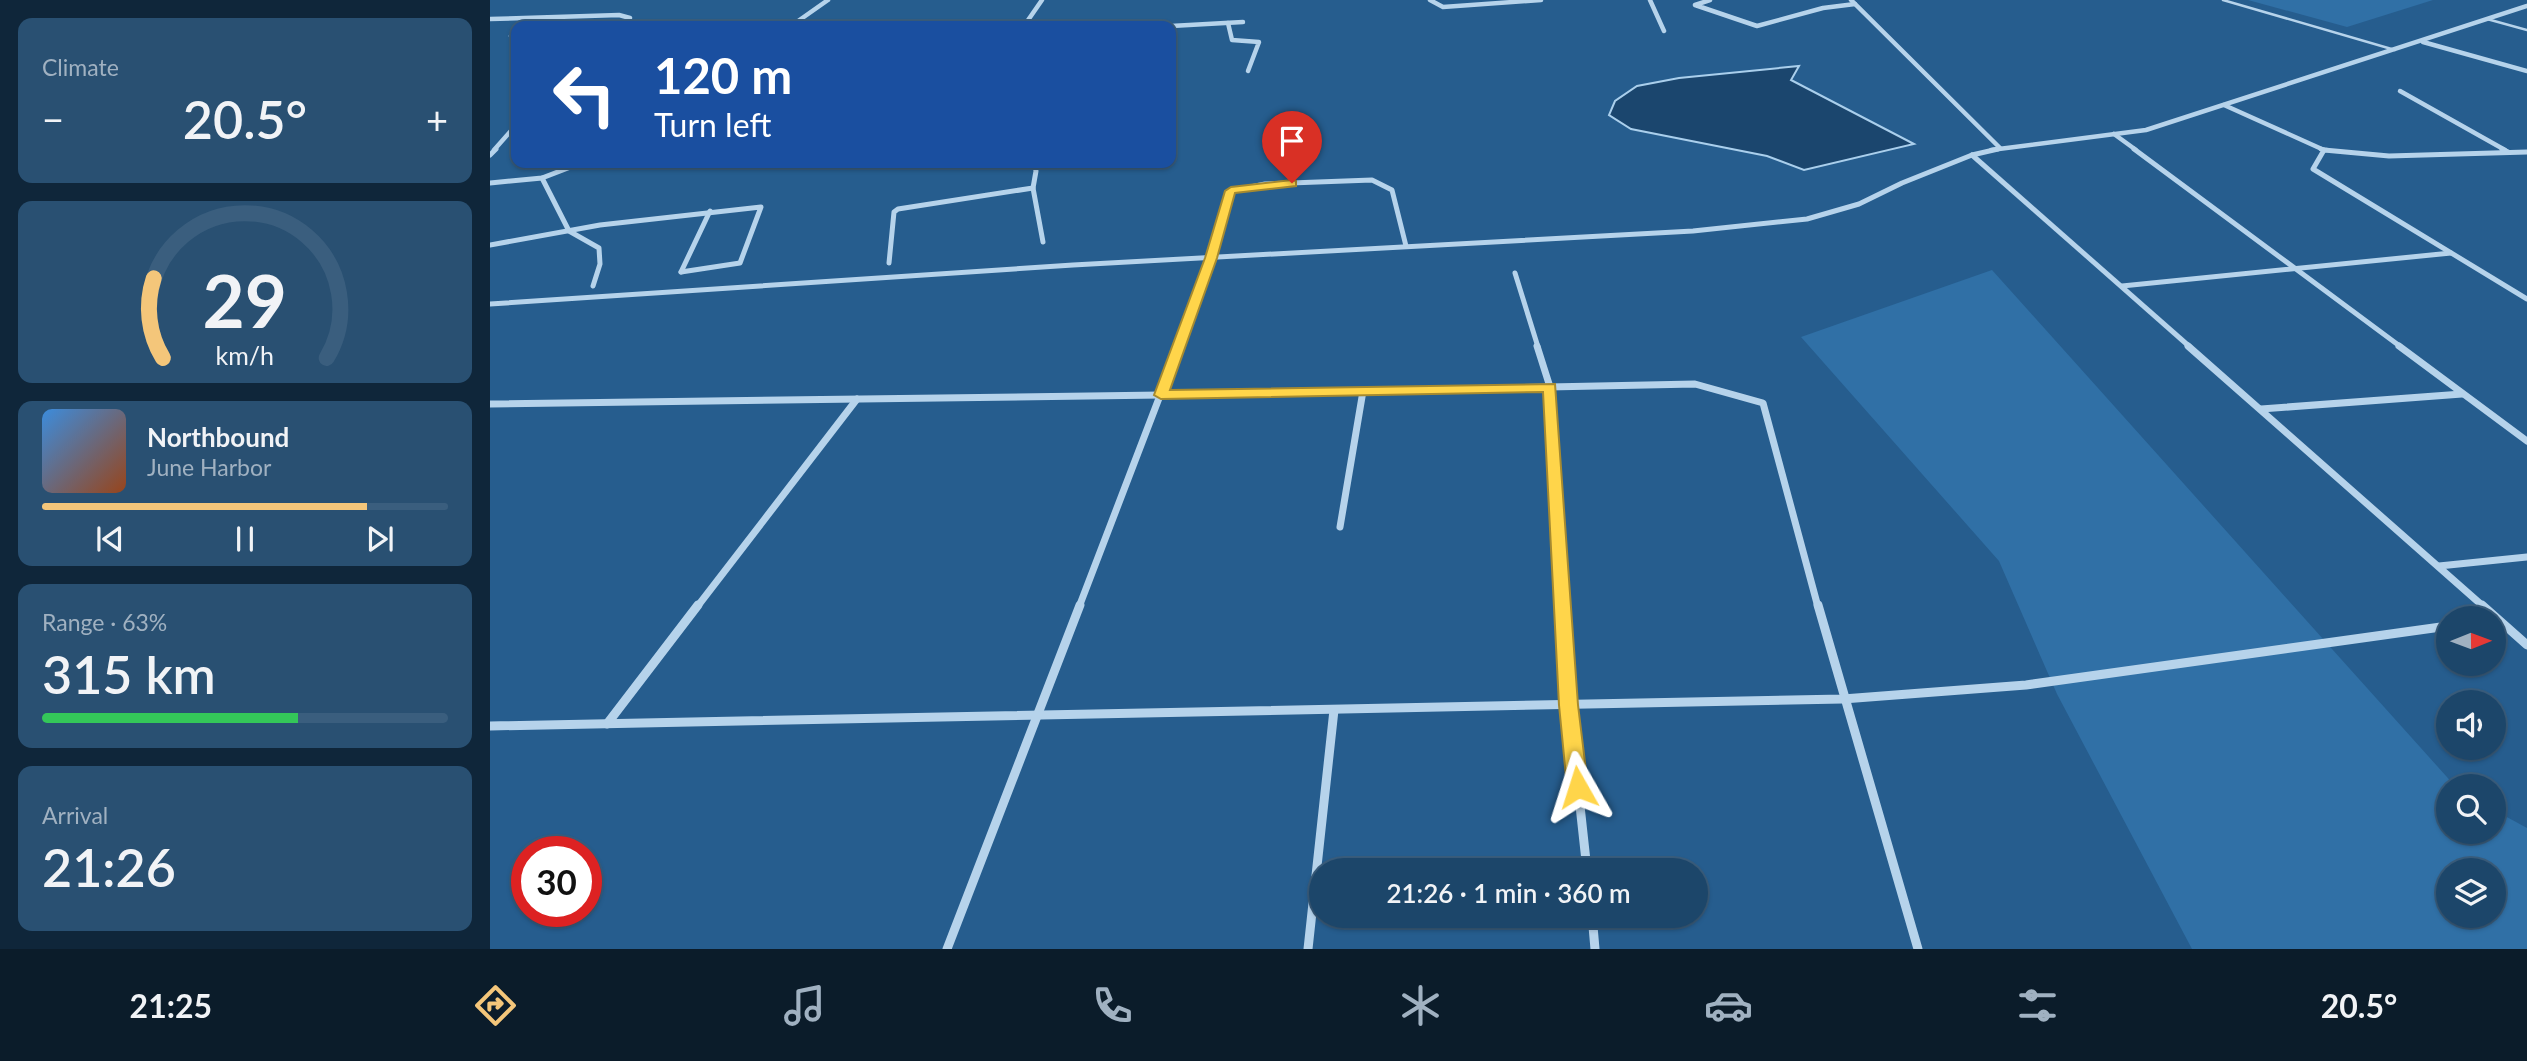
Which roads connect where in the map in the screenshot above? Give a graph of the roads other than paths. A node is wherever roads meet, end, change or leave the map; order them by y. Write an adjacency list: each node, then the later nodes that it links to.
1 (828, 0): 14 (street)
2 (1042, 0): 15 (street)
3 (1430, 0): 4 (street)
4 (1541, 0)
5 (1650, 0): 20 (street)
6 (1710, 0): 8 (street)
7 (2223, 0): 22 (lane)
8 (1853, 2): 29 (street)
9 (2527, 6): 12 (street)
10 (490, 19): 11 (street)
11 (523, 19): 13 (street)
12 (2487, 19): 19 (lane); 21 (street)
13 (627, 21)
14 (797, 21)
15 (1029, 21)
16 (1243, 22): 17 (street)
17 (1228, 23): 18 (street); 23 (street)
18 (1176, 26)
19 (2527, 30)
20 (1664, 31)
21 (2421, 41): 22 (street); 24 (street)
22 (2396, 50): 26 (street)
23 (1248, 71)
24 (2527, 71)
25 (2400, 91): 31 (street)
26 (2224, 105): 28 (street); 30 (street)
27 (511, 131): 33 (street)
28 (2114, 134): 29 (street); 48 (street)
29 (2000, 149): 34 (street)
30 (2324, 149): 31 (street); 45 (street)
31 (2509, 152): 32 (street)
32 (2527, 152)
33 (490, 155)
34 (1972, 155): 44 (street); 51 (street)
35 (569, 168): 37 (street)
36 (1035, 168): 39 (street)
37 (542, 178): 38 (street); 41 (street)
38 (490, 183)
39 (1033, 188): 42 (street); 47 (street)
40 (710, 211): 40 (street); 41 (street)
41 (569, 230): 43 (street); 50 (street)
42 (1043, 242)
43 (490, 246)
44 (1406, 246): 46 (street); 46 (street)
45 (2452, 253): 48 (street); 52 (street)
46 (1211, 258): 53 (street); 57 (street)
47 (889, 263)
48 (2298, 270): 51 (street); 56 (street)
49 (1516, 273): 54 (street)
50 (593, 286)
51 (2122, 286): 60 (street)
52 (2527, 299)
53 (490, 304)
54 (1550, 387): 55 (street); 71 (street); 72 (street)
55 (1363, 391): 57 (street); 62 (street)
56 (2463, 394): 60 (street); 61 (street)
57 (1161, 395): 58 (street); 74 (street)
58 (857, 399): 59 (street); 75 (street)
59 (490, 404)
60 (2261, 409): 64 (street)
61 (2527, 441)
62 (1340, 527)
63 (2527, 556): 64 (street)
64 (2439, 566): 65 (street)
65 (2482, 606)
66 (2506, 627): 68 (street)
67 (2436, 628): 71 (street)
68 (2516, 635): 69 (street); 70 (street)
69 (2527, 635)
70 (2527, 645)
71 (1843, 699): 72 (street); 82 (street)
72 (1569, 705): 73 (street); 77 (street)
73 (1334, 710): 74 (street); 80 (street)
74 (1036, 716): 75 (street); 79 (street)
75 (607, 724): 76 (street)
76 (490, 726)
77 (1586, 858)
78 (1593, 928): 81 (street)
79 (947, 949)
80 (1308, 949)
81 (1595, 949)
82 (1918, 949)

